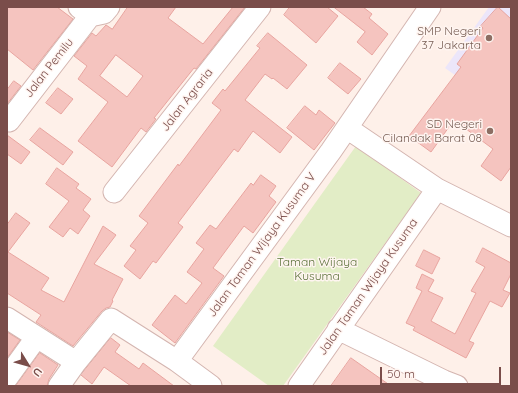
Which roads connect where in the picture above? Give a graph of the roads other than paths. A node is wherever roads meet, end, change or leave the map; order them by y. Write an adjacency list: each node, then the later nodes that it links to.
1 (109, 7): 4 (street)
2 (260, 7): 8 (street, Jalan Agraria)
3 (430, 7): 6 (street, Jalan Taman Wijaya Kusuma V)
4 (84, 11): 5 (street, Jalan Pemilu)
5 (9, 121)
6 (347, 128): 7 (street); 13 (street, Jalan Taman Wijaya Kusuma V)
7 (437, 189): 9 (street); 11 (street, Jalan Taman Wijaya Kusuma)
8 (114, 192)
9 (511, 226)
10 (7, 318): 12 (street)
11 (338, 329): 18 (street, Jalan Taman Wijaya Kusuma); 19 (street)
12 (36, 338): 14 (street); 15 (street)
13 (177, 361): 14 (street); 17 (street)
14 (76, 362): 16 (street)
15 (7, 378)
16 (59, 386)
17 (211, 386)
18 (299, 386)
19 (457, 386)

